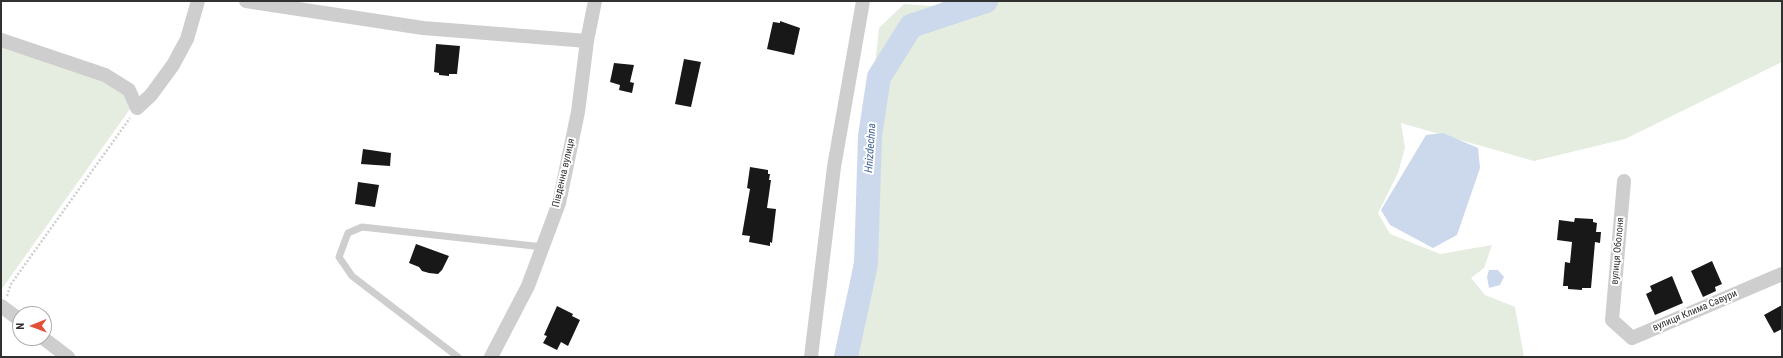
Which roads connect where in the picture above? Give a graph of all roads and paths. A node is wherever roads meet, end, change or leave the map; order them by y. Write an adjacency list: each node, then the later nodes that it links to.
1 (198, 1): 7 (street)
2 (246, 1): 6 (street)
3 (595, 1): 6 (street, Південна вулиця)
4 (863, 1): 18 (street)
5 (1, 40): 7 (street)
6 (587, 41): 9 (street, Південна вулиця)
7 (137, 108): 11 (path)
8 (1624, 181): 13 (street, вулиця Оболоня)
9 (543, 247): 16 (lane); 17 (street, Південна вулиця)
10 (1782, 274): 13 (street, вулиця Клима Савури)
11 (2, 307): 12 (street)
12 (12, 314)
13 (1612, 320)
14 (52, 345): 15 (street)
15 (68, 357)
16 (458, 357)
17 (490, 357)
18 (811, 357)

